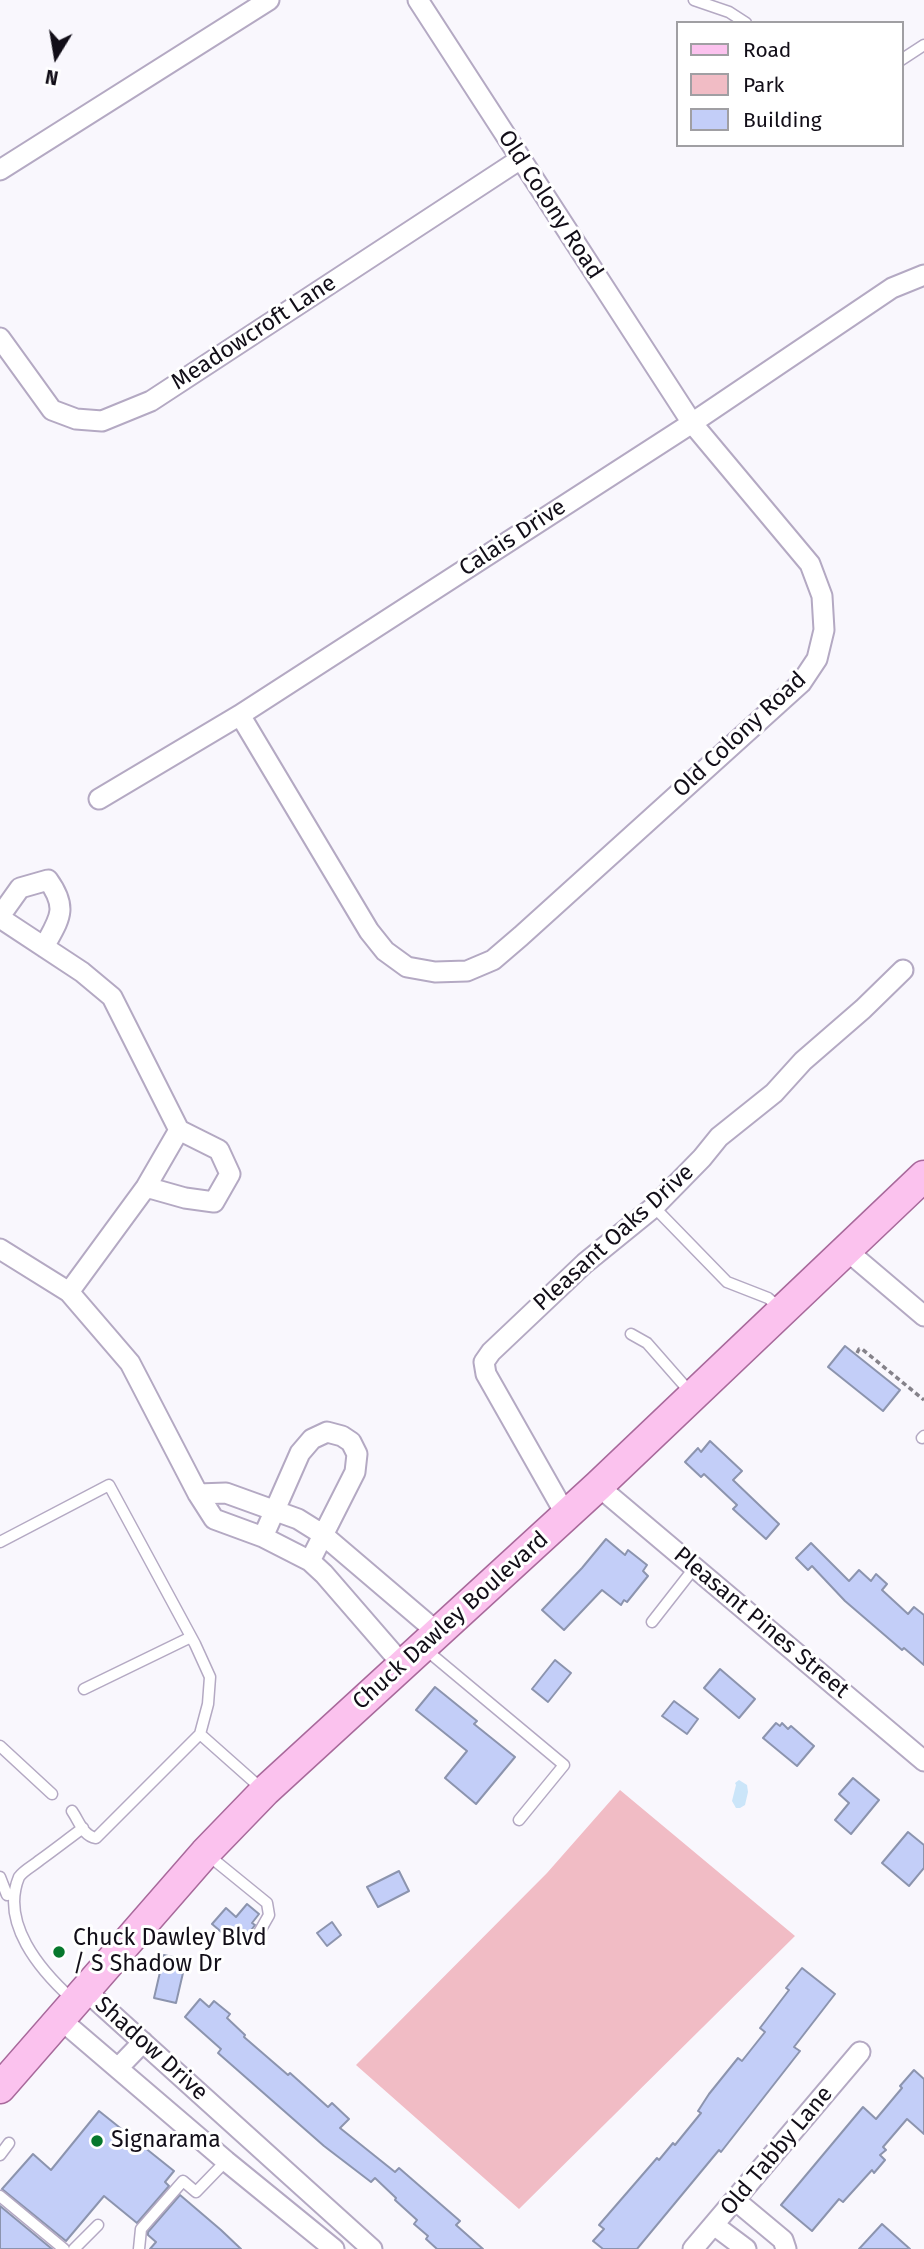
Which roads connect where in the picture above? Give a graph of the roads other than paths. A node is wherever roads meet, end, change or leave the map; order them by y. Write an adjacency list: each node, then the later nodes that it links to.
1 (269, 0): 8 (street)
2 (418, 0): 7 (street, Old Colony Road)
3 (694, 0): 4 (lane)
4 (743, 21)
5 (924, 45): 6 (lane)
6 (903, 59)
7 (519, 160): 10 (street, Meadowcroft Lane); 11 (street, Old Colony Road)
8 (0, 170)
9 (924, 275): 11 (street, Calais Drive)
10 (0, 338)
11 (692, 422): 12 (street, Calais Drive); 12 (street, Old Colony Road)
12 (240, 715): 13 (street, Calais Drive)
13 (99, 799)
14 (0, 917): 15 (street); 15 (street)
15 (44, 947): 17 (street)
16 (903, 970): 20 (street, Pleasant Oaks Drive)
17 (179, 1130): 19 (street); 19 (street)
18 (924, 1176): 22 (main road, Chuck Dawley Boulevard)
19 (146, 1187): 23 (street)
20 (654, 1207): 24 (lane); 31 (street, Pleasant Oaks Drive)
21 (0, 1249): 23 (street)
22 (845, 1249): 24 (main road, Chuck Dawley Boulevard); 25 (street)
23 (69, 1292): 29 (street)
24 (782, 1310): 27 (main road, Chuck Dawley Boulevard)
25 (924, 1316)
26 (631, 1334): 27 (lane)
27 (693, 1395): 28 (main road, Chuck Dawley Boulevard)
28 (598, 1486): 31 (main road, Chuck Dawley Boulevard); 36 (street, Pleasant Pines Street)
29 (198, 1494): 30 (street); 33 (street)
30 (275, 1510): 32 (street); 32 (street); 33 (street)
31 (566, 1515): 39 (main road, Chuck Dawley Boulevard)
32 (322, 1534): 35 (street); 39 (street)
33 (263, 1537): 35 (street)
34 (0, 1542): 38 (lane)
35 (310, 1561): 39 (street)
36 (696, 1567): 37 (lane); 43 (street, Pleasant Pines Street)
37 (652, 1622)
38 (191, 1637): 40 (lane); 41 (lane)
39 (420, 1648): 44 (main road, Chuck Dawley Boulevard); 47 (lane)
40 (84, 1689)
41 (200, 1734): 44 (lane); 48 (lane)
42 (0, 1746): 45 (lane)
43 (924, 1761)
44 (265, 1791): 49 (main road, Chuck Dawley Boulevard)
45 (52, 1794)
46 (72, 1811): 48 (lane)
47 (519, 1820)
48 (83, 1828): 51 (lane)
49 (205, 1853): 52 (lane); 53 (main road, Chuck Dawley Boulevard)
50 (0, 1877): 51 (lane)
51 (7, 1895): 53 (lane)
52 (256, 1938)
53 (73, 2004): 54 (street, Shadow Drive); 56 (street, Shadow Drive); 57 (main road, Chuck Dawley Boulevard)
54 (143, 2042): 56 (street); 69 (street, Shadow Drive)
55 (860, 2052): 62 (street, Old Tabby Lane)
56 (118, 2068): 60 (street, Shadow Drive)
57 (3, 2078)
58 (9, 2143): 59 (lane)
59 (0, 2155)
60 (226, 2161): 67 (lane); 68 (street, Shadow Drive)
61 (0, 2196): 65 (lane)
62 (735, 2200): 64 (street, Old Tabby Lane); 72 (street)
63 (98, 2225): 66 (lane)
64 (714, 2225): 70 (street, Old Tabby Lane); 71 (street)
65 (64, 2249)
66 (74, 2249)
67 (139, 2249)
68 (334, 2249)
69 (372, 2249)
70 (694, 2249)
71 (746, 2249)
72 (786, 2249)

